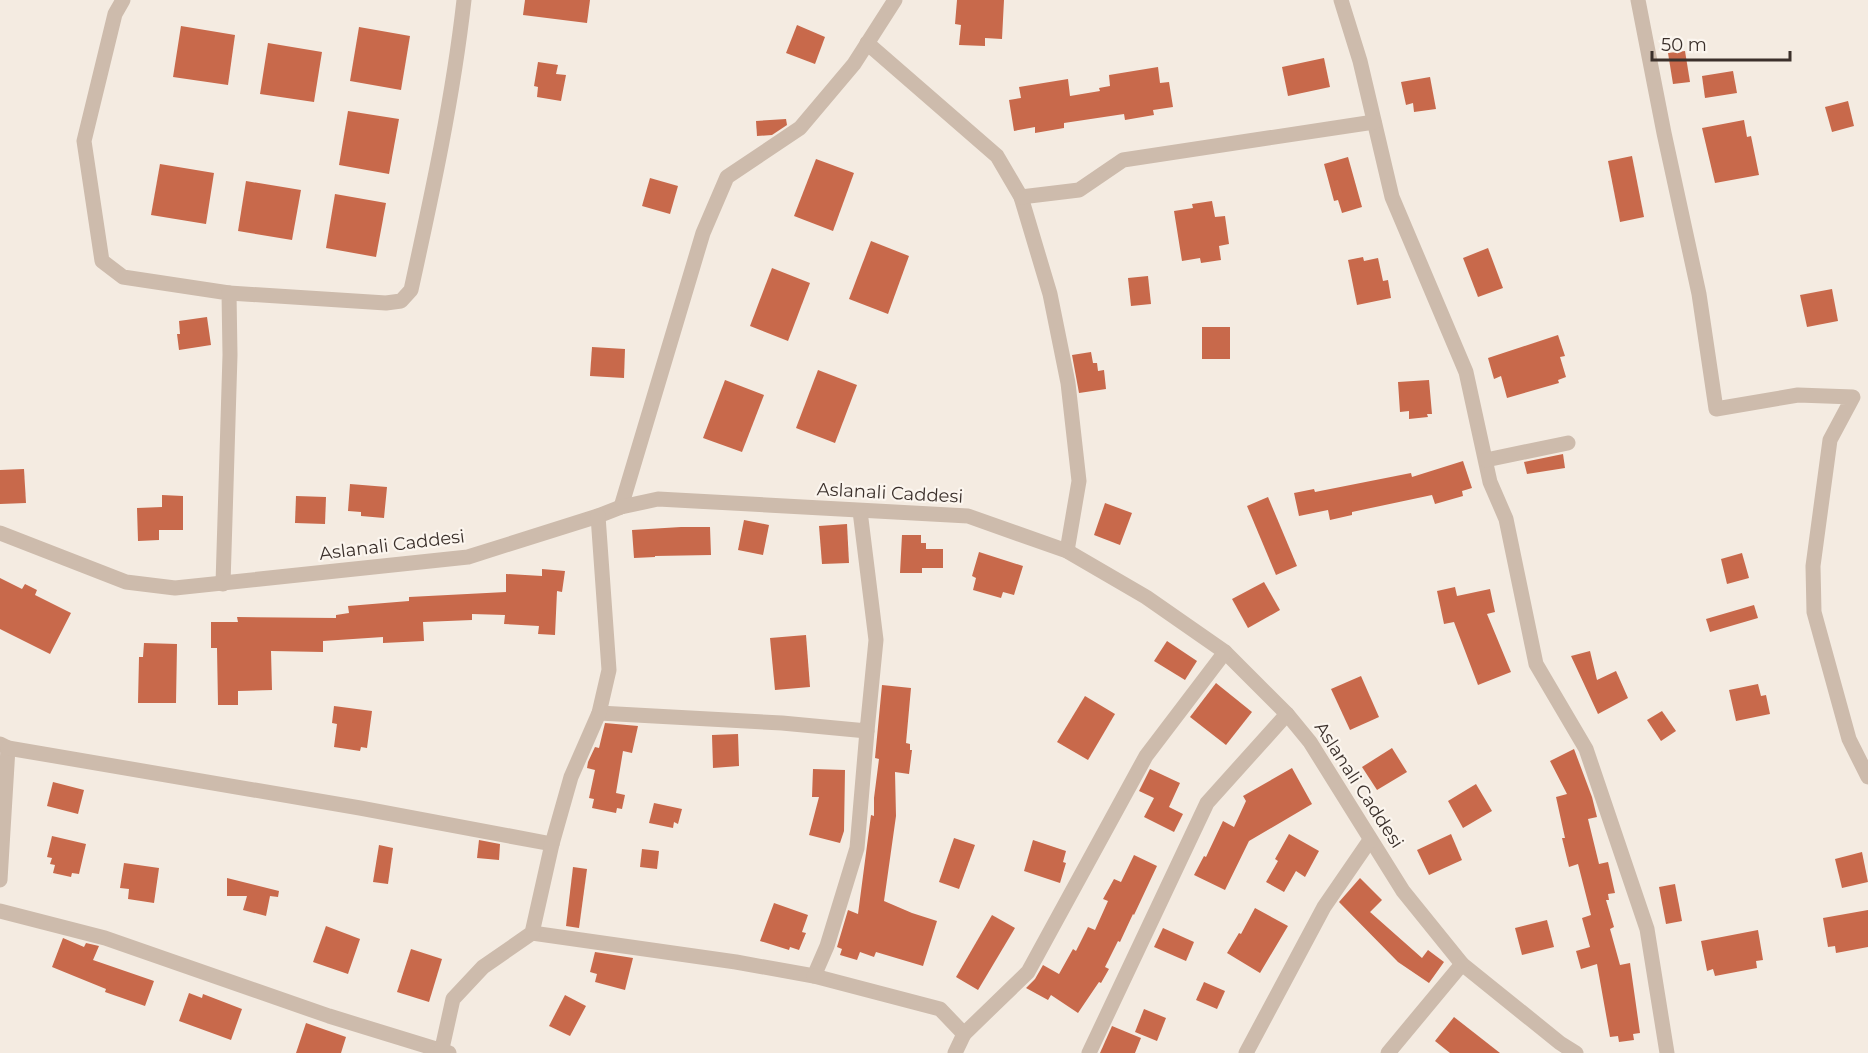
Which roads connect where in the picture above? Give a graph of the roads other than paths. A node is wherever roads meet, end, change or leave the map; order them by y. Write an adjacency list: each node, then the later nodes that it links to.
1 (123, 0): 9 (street)
2 (464, 0): 9 (street)
3 (895, 0): 6 (street)
4 (1341, 0): 7 (street)
5 (1638, 0): 23 (street)
6 (867, 43): 8 (street); 12 (street)
7 (1374, 122): 8 (street); 11 (street)
8 (1021, 197): 16 (street)
9 (230, 292): 17 (street)
10 (1568, 443): 11 (street)
11 (1486, 460): 39 (street)
12 (621, 507): 13 (street, Aslanali Caddesi); 14 (street, Aslanali Caddesi)
13 (860, 511): 16 (street, Aslanali Caddesi); 21 (street)
14 (598, 516): 17 (street, Aslanali Caddesi); 19 (street)
15 (0, 533): 17 (street, Aslanali Caddesi)
16 (1066, 550): 18 (street, Aslanali Caddesi)
17 (223, 584)
18 (1225, 652): 20 (street, Aslanali Caddesi); 31 (street)
19 (599, 713): 21 (street); 25 (street)
20 (1287, 714): 24 (street, Aslanali Caddesi); 35 (street)
21 (867, 731): 30 (street)
22 (4, 746): 25 (street); 26 (street)
23 (1868, 777)
24 (1370, 840): 29 (street, Aslanali Caddesi); 36 (street)
25 (552, 844): 28 (street)
26 (0, 880)
27 (0, 911): 33 (street)
28 (532, 933): 30 (street); 33 (street)
29 (1462, 964): 32 (street, Aslanali Caddesi); 37 (street)
30 (814, 976): 31 (street)
31 (964, 1034): 34 (street)
32 (1556, 1048): 38 (street, Aslanali Caddesi)
33 (444, 1052)
34 (955, 1053)
35 (1089, 1053)
36 (1246, 1053)
37 (1388, 1053)
38 (1576, 1053)
39 (1667, 1053)

